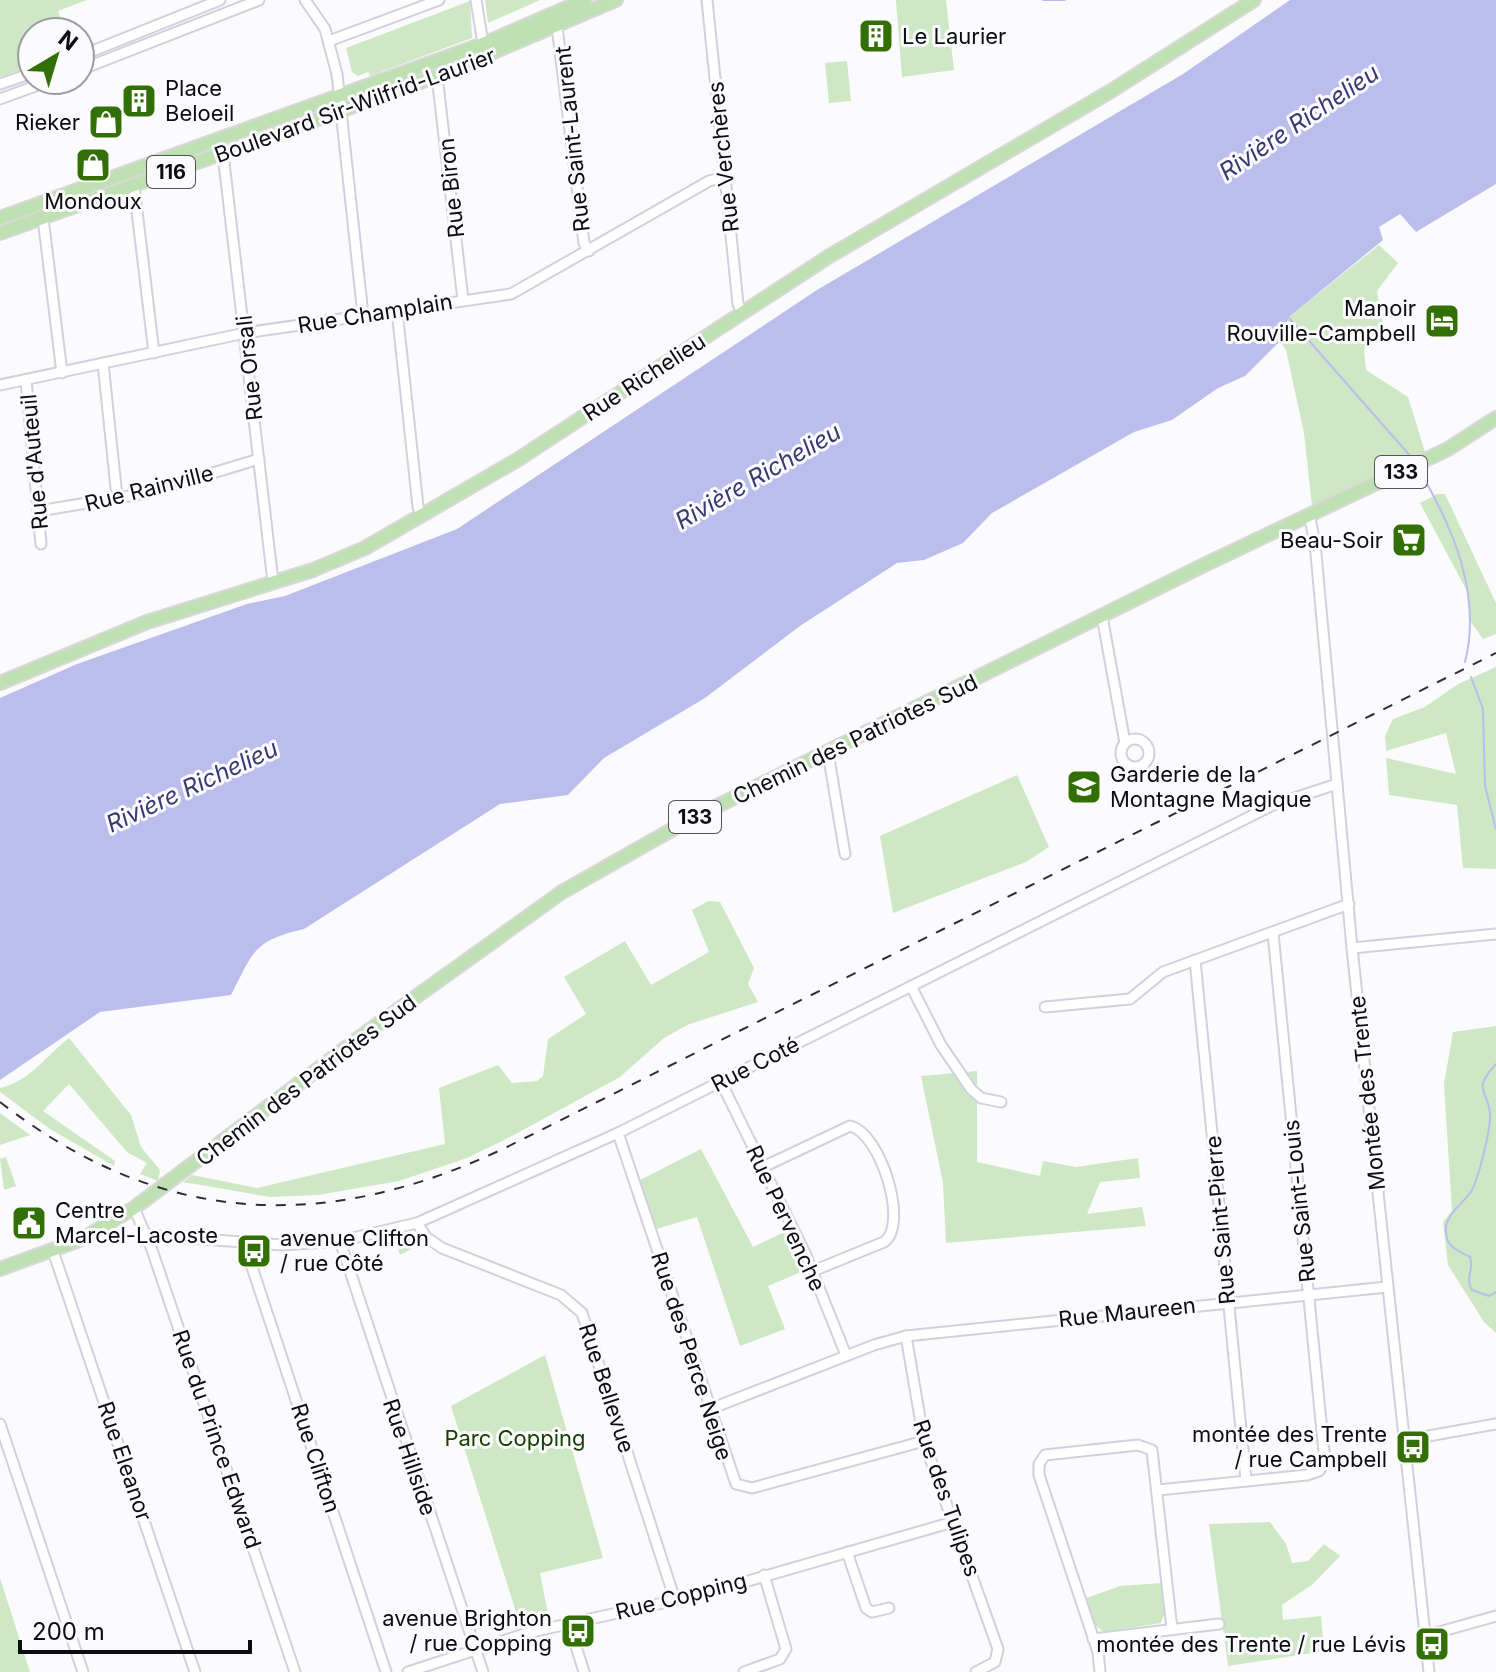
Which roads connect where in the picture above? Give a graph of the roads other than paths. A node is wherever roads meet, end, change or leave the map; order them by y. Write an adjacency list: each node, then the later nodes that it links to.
1 (220, 0): 13 (street)
2 (259, 0): 14 (street)
3 (305, 0): 11 (street)
4 (438, 0): 11 (street)
5 (476, 0): 12 (street)
6 (585, 0): 12 (main road, Boulevard Sir-Wilfrid-Laurier / 116)
7 (616, 0): 10 (main road, Boulevard Sir-Wilfrid-Laurier / 116)
8 (707, 0): 19 (street, Rue Verchères)
9 (1254, 0): 27 (main road, Rue Richelieu)
10 (557, 27): 15 (main road, Boulevard Sir-Wilfrid-Laurier / 116); 24 (street, Rue Saint-Laurent)
11 (329, 41): 16 (street)
12 (483, 44): 16 (main road, Boulevard Sir-Wilfrid-Laurier / 116)
13 (96, 50)
14 (96, 64)
15 (437, 76): 17 (main road, Boulevard Sir-Wilfrid-Laurier / 116); 25 (street, Rue Biron)
16 (340, 95): 17 (street); 21 (main road, Boulevard Sir-Wilfrid-Laurier / 116)
17 (342, 110): 18 (main road, Boulevard Sir-Wilfrid-Laurier / 116); 28 (street)
18 (223, 154): 20 (main road, Boulevard Sir-Wilfrid-Laurier / 116); 29 (street, Rue Orsali)
19 (724, 177): 24 (street, Rue Champlain); 27 (street, Rue Verchères)
20 (134, 186): 22 (main road, Boulevard Sir-Wilfrid-Laurier / 116); 30 (street)
21 (0, 218)
22 (43, 218): 23 (main road, Boulevard Sir-Wilfrid-Laurier / 116); 32 (street)
23 (0, 233)
24 (589, 251): 25 (street, Rue Champlain)
25 (463, 300): 26 (street, Rue Champlain)
26 (397, 310): 28 (street, Rue Champlain); 40 (street)
27 (742, 313): 40 (main road, Rue Richelieu)
28 (363, 315): 29 (street, Rue Champlain)
29 (245, 333): 30 (street, Rue Champlain); 36 (street, Rue Orsali)
30 (154, 353): 31 (street, Rue Champlain)
31 (103, 363): 32 (street, Rue Champlain); 37 (street)
32 (62, 373): 33 (street, Rue Champlain)
33 (26, 380): 34 (street, Rue Champlain); 38 (street, Rue d'Auteuil)
34 (0, 385)
35 (1494, 424): 39 (main road, Chemin des Patriotes Sud / 133)
36 (259, 459): 37 (street, Rue Rainville); 42 (street, Rue Orsali)
37 (117, 497): 38 (street, Rue Rainville)
38 (39, 511): 41 (street, Rue d'Auteuil)
39 (1309, 514): 43 (main road, Chemin des Patriotes Sud / 133); 47 (street, Montée des Trente)
40 (422, 516): 42 (main road, Rue Richelieu)
41 (41, 544)
42 (273, 582): 44 (main road, Rue Richelieu)
43 (1102, 616): 45 (street); 46 (main road, Chemin des Patriotes Sud / 133)
44 (0, 683)
45 (1125, 743)
46 (828, 753): 48 (street); 60 (main road, Chemin des Patriotes Sud / 133)
47 (1337, 784): 49 (street, Montée des Trente); 54 (street, Rue Coté)
48 (845, 854)
49 (1349, 904): 50 (street); 52 (street, Montée des Trente)
50 (1273, 933): 53 (street); 69 (street, Rue Saint-Louis)
51 (1496, 934): 52 (street)
52 (1352, 948): 68 (street, Montée des Trente)
53 (1195, 960): 55 (street); 70 (street, Rue Saint-Pierre)
54 (911, 986): 56 (street, Rue Coté); 57 (street)
55 (1045, 1007)
56 (721, 1082): 58 (street, Rue Coté); 59 (street, Rue Pervenche)
57 (1001, 1102)
58 (618, 1133): 61 (street, Rue Coté); 73 (street, Rue des Perce Neige)
59 (763, 1167): 67 (street, Rue Pervenche); 67 (street)
60 (134, 1208): 62 (street, Rue du Prince Edward); 65 (main road, 133)
61 (417, 1223): 63 (street, Rue Coté); 83 (street, Rue Bellevue)
62 (147, 1235): 64 (street, Rue Coté); 94 (street, Rue du Prince Edward)
63 (340, 1241): 64 (street, Rue Coté); 91 (street, Rue Hillside)
64 (249, 1244): 95 (street, Rue Clifton)
65 (53, 1251): 66 (main road, 133); 93 (street, Rue Eleanor)
66 (0, 1269)
67 (813, 1271): 72 (street, Rue Pervenche)
68 (1387, 1287): 69 (street, Rue Maureen); 76 (street, Montée des Trente)
69 (1309, 1294): 70 (street, Rue Maureen); 78 (street, Rue Saint-Louis)
70 (1228, 1303): 71 (street, Rue Maureen); 78 (street, Rue Saint-Pierre)
71 (906, 1336): 72 (street, Rue Maureen); 77 (street, Rue des Tulipes)
72 (846, 1355): 73 (street, Rue Maureen)
73 (710, 1409): 77 (street, Rue des Perce Neige)
74 (0, 1424): 92 (street)
75 (1496, 1424): 76 (street)
76 (1406, 1440): 89 (street, Montée des Trente)
77 (924, 1441): 80 (street, Rue des Tulipes)
78 (1246, 1480): 79 (street)
79 (1158, 1490): 88 (street); 90 (street)
80 (953, 1522): 81 (street, Rue Copping); 100 (street, Rue des Tulipes)
81 (847, 1552): 82 (street, Rue Copping); 84 (street)
82 (764, 1575): 83 (street, Rue Copping); 99 (street)
83 (675, 1600): 86 (street, Rue Copping)
84 (889, 1608)
85 (1496, 1616): 89 (street)
86 (569, 1624): 91 (street, Rue Copping); 98 (street)
87 (1219, 1624): 88 (street)
88 (1172, 1629): 90 (street)
89 (1425, 1636): 102 (street, Montée des Trente)
90 (1093, 1639): 101 (street)
91 (475, 1649): 96 (street, Rue Copping); 97 (street, Rue Hillside)
92 (83, 1672)
93 (195, 1672)
94 (295, 1672)
95 (386, 1672)
96 (408, 1672)
97 (483, 1672)
98 (584, 1672)
99 (744, 1672)
100 (976, 1672)
101 (1100, 1672)
102 (1429, 1672)

